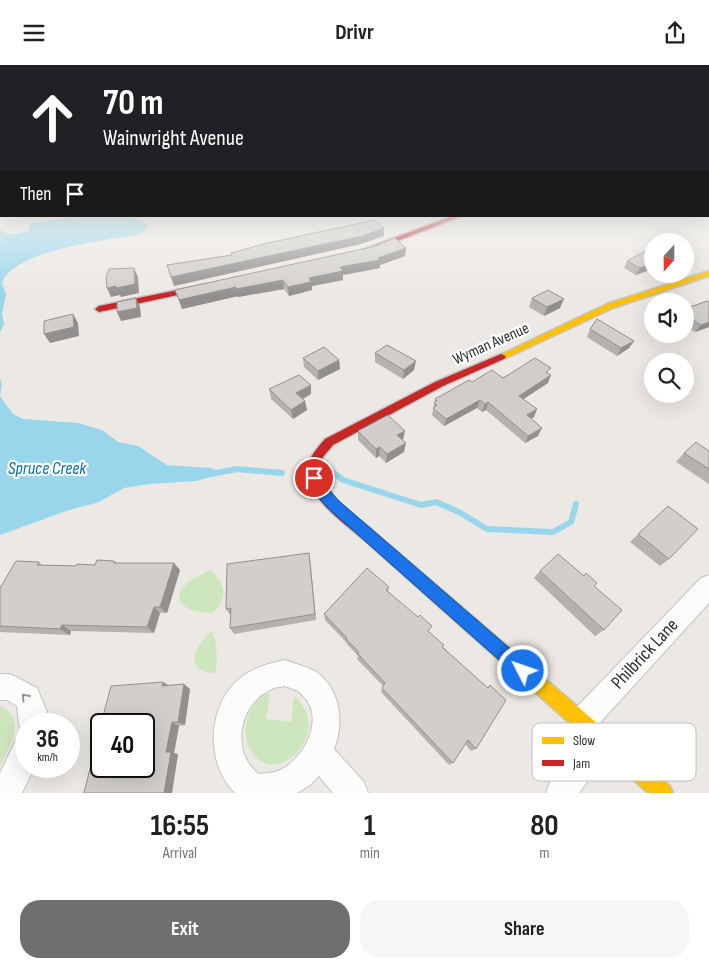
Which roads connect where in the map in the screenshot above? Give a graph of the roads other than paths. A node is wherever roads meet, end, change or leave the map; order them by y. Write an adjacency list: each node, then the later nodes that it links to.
1 (429, 228): 2 (street)
2 (351, 254)
3 (709, 273): 9 (street, Wyman Avenue)
4 (216, 283): 5 (street)
5 (99, 309)
6 (709, 586): 10 (street, Philbrick Lane)
7 (0, 687): 8 (street, one-way to 7)
8 (33, 713)
9 (582, 723)
10 (598, 723)
11 (321, 756): 16 (street); 16 (street); 17 (street)
12 (15, 776): 15 (street)
13 (567, 781): 18 (street, Philbrick Lane)
14 (649, 781): 19 (street)
15 (5, 793)
16 (276, 793)
17 (353, 793)
18 (561, 793)
19 (663, 793)

